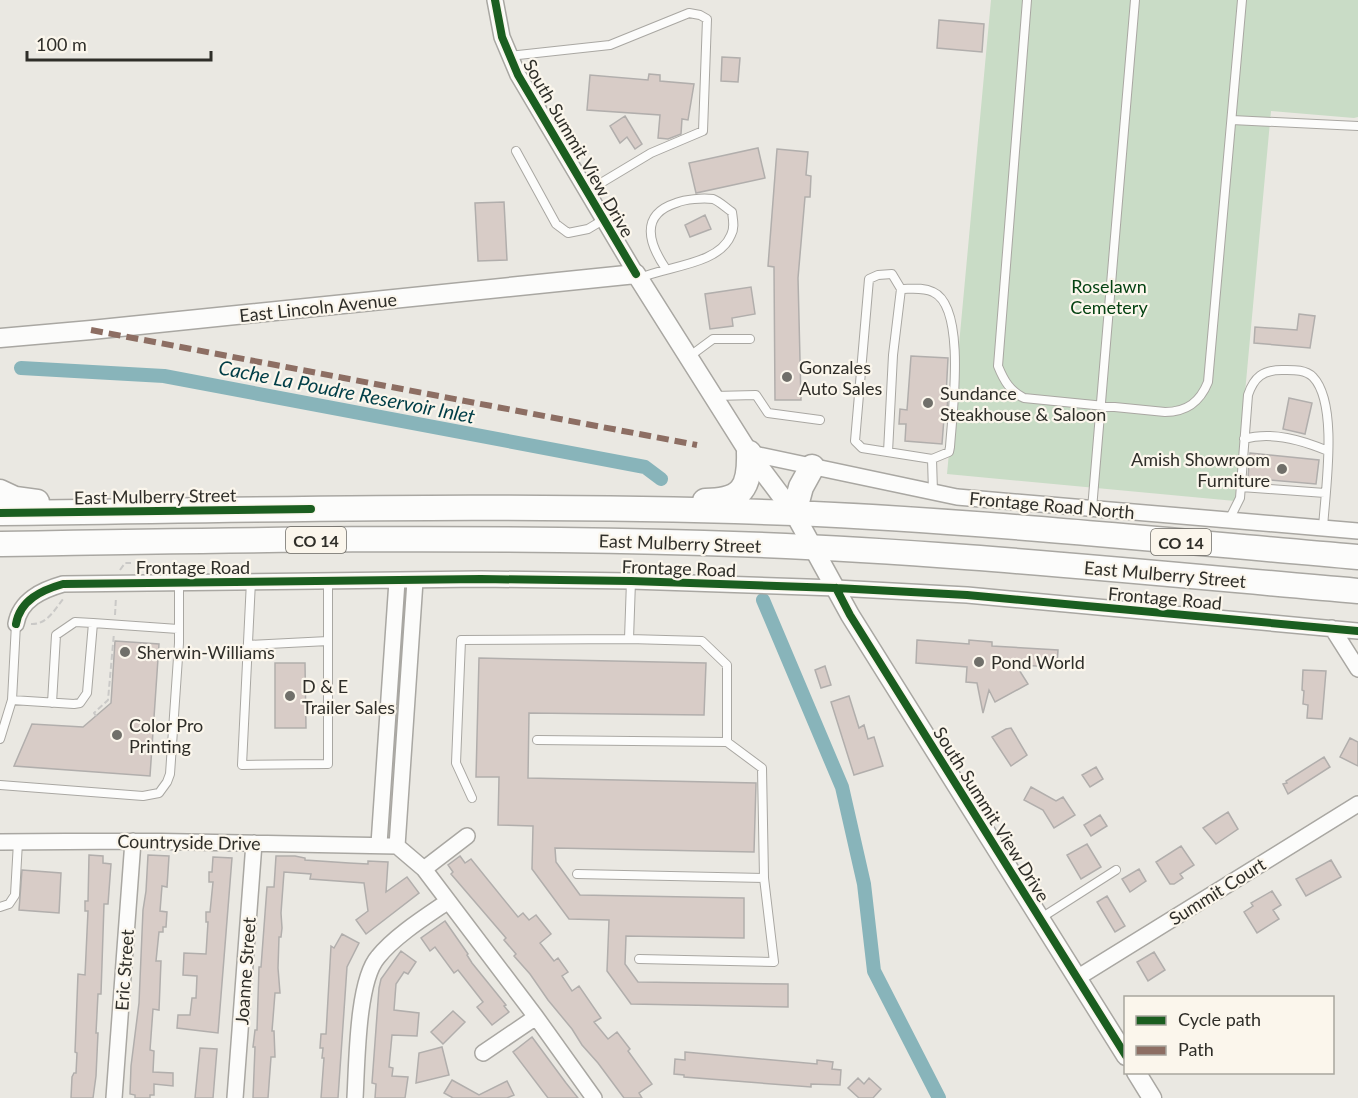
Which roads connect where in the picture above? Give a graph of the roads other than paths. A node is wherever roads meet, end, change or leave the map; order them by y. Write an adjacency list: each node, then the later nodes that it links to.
1 (495, 0): 5 (street, South Summit View Drive)
2 (1027, 0): 18 (lane)
3 (1135, 0): 18 (lane)
4 (1242, 0): 6 (lane)
5 (509, 56): 9 (street, South Summit View Drive); 9 (lane)
6 (1232, 120): 7 (lane); 18 (lane)
7 (1358, 126)
8 (516, 151): 10 (lane)
9 (586, 192): 10 (street, South Summit View Drive)
10 (603, 220): 12 (street, South Summit View Drive)
11 (666, 269): 11 (lane); 12 (lane)
12 (637, 277): 14 (street, East Lincoln Avenue); 16 (street, South Summit View Drive)
13 (901, 289): 22 (lane); 22 (lane); 24 (lane)
14 (0, 338)
15 (750, 339): 16 (lane)
16 (688, 357): 17 (street, South Summit View Drive)
17 (713, 396): 19 (lane); 23 (street, South Summit View Drive)
18 (1101, 406): 31 (lane)
19 (820, 420)
20 (1244, 439): 21 (lane); 21 (lane); 26 (lane)
21 (1328, 451): 29 (lane)
22 (888, 452): 24 (lane)
23 (749, 453): 25 (street, Frontage Road North); 32 (highway); 34 (street, South Summit View Drive)
24 (932, 459): 28 (lane)
25 (812, 467): 28 (street, Frontage Road North); 34 (highway)
26 (1241, 487): 29 (lane); 35 (lane)
27 (0, 492): 30 (highway)
28 (933, 492): 31 (street, Frontage Road North)
29 (1325, 493): 36 (lane)
30 (311, 509): 32 (highway, East Mulberry Street / CO 14); 33 (highway, East Mulberry Street / CO 14)
31 (1092, 509): 35 (street, Frontage Road North)
32 (625, 510): 34 (highway, East Mulberry Street / CO 14)
33 (0, 513)
34 (794, 513): 40 (street, South Summit View Drive); 41 (highway, East Mulberry Street / CO 14)
35 (1229, 520): 36 (street, Frontage Road North)
36 (1323, 528): 37 (street, Frontage Road North)
37 (1358, 531)
38 (263, 540): 39 (highway, East Mulberry Street / CO 14); 40 (highway, East Mulberry Street / CO 14); 42 (highway)
39 (0, 544)
40 (812, 548): 49 (street, South Summit View Drive); 50 (highway, East Mulberry Street / CO 14)
41 (1358, 557)
42 (0, 561)
43 (251, 581): 44 (street, Frontage Road); 48 (street, Frontage Road); 58 (lane)
44 (328, 581): 45 (street, Frontage Road); 57 (lane)
45 (397, 581): 46 (street, Frontage Road); 73 (street)
46 (415, 581): 47 (street, Frontage Road); 74 (street)
47 (630, 581): 49 (street, Frontage Road); 56 (lane)
48 (179, 582): 51 (street, Frontage Road); 54 (lane)
49 (836, 588): 53 (street, Frontage Road); 81 (street, South Summit View Drive)
50 (1358, 591)
51 (17, 621): 60 (lane)
52 (93, 623): 54 (lane); 61 (lane); 61 (lane)
53 (1332, 628): 55 (street, Frontage Road); 59 (street)
54 (178, 629): 65 (lane)
55 (1358, 631)
56 (629, 639): 64 (lane); 66 (lane)
57 (328, 641): 58 (lane); 58 (lane)
58 (248, 645)
59 (1358, 669)
60 (12, 700): 61 (lane); 62 (lane)
61 (52, 703)
62 (0, 739)
63 (537, 741): 64 (lane)
64 (727, 742): 78 (lane)
65 (0, 785)
66 (472, 798)
67 (1358, 804): 83 (street, Summit Court)
68 (467, 836): 75 (street)
69 (133, 841): 71 (street, Countryside Drive); 72 (street, Countryside Drive); 88 (street, Eric Street)
70 (0, 842): 71 (street, Countryside Drive)
71 (18, 842): 80 (lane)
72 (254, 843): 73 (street, Countryside Drive); 89 (street, Joanne Street)
73 (379, 844): 74 (street, Countryside Drive)
74 (397, 846): 75 (street)
75 (424, 869): 79 (street)
76 (1116, 870): 81 (lane)
77 (577, 874): 78 (lane)
78 (764, 878): 82 (lane)
79 (447, 902): 84 (street); 90 (street)
80 (0, 907)
81 (1040, 919): 83 (street, South Summit View Drive)
82 (639, 959)
83 (1077, 978): 86 (street, South Summit View Drive)
84 (537, 1017): 85 (street); 91 (street)
85 (483, 1053)
86 (1124, 1054)
87 (1137, 1074): 92 (street)
88 (114, 1098)
89 (235, 1098)
90 (355, 1098)
91 (594, 1098)
92 (1152, 1098)

